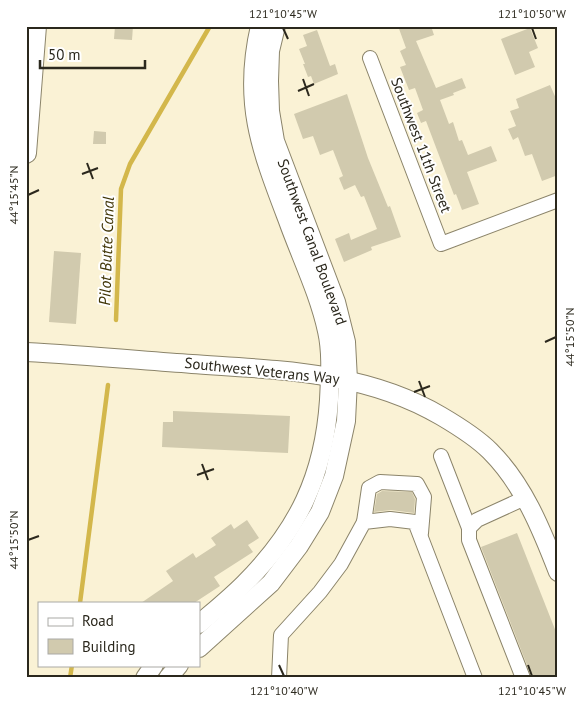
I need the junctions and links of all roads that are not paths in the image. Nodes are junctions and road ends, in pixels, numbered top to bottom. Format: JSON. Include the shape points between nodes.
{"nodes":[{"id":1,"x":36,"y":26,"type":"edge"},
{"id":2,"x":260,"y":26,"type":"edge"},
{"id":3,"x":276,"y":26,"type":"edge"},
{"id":4,"x":370,"y":58,"type":"dead end"},
{"id":5,"x":26,"y":153,"type":"edge"},
{"id":6,"x":558,"y":200,"type":"edge"},
{"id":7,"x":26,"y":352,"type":"edge"},
{"id":8,"x":330,"y":376,"type":"junction"},
{"id":9,"x":348,"y":380,"type":"junction"},
{"id":10,"x":441,"y":456,"type":"dead end"},
{"id":11,"x":525,"y":498,"type":"junction"},
{"id":12,"x":364,"y":522,"type":"junction"},
{"id":13,"x":470,"y":528,"type":"junction"},
{"id":14,"x":420,"y":537,"type":"junction"},
{"id":15,"x":558,"y":572,"type":"edge"},
{"id":16,"x":200,"y":623,"type":"edge"},
{"id":17,"x":200,"y":647,"type":"edge"},
{"id":18,"x":153,"y":666,"type":"edge"},
{"id":19,"x":178,"y":666,"type":"edge"},
{"id":20,"x":145,"y":678,"type":"edge"},
{"id":21,"x":168,"y":678,"type":"edge"},
{"id":22,"x":279,"y":678,"type":"edge"},
{"id":23,"x":475,"y":678,"type":"edge"},
{"id":24,"x":523,"y":678,"type":"edge"}],
"edges":[{"from":1,"to":5,"type":"highway"},
{"from":2,"to":8,"type":"main road","name":"Southwest Canal Boulevard","via":[[252,80],[260,146],[328,332]]},
{"from":3,"to":9,"type":"main road","name":"Southwest Canal Boulevard","via":[[270,51],[269,81],[275,141],[336,302],[346,342]]},
{"from":4,"to":6,"type":"street","name":"Southwest 11th Street","via":[[441,244]]},
{"from":7,"to":8,"type":"main road","name":"Southwest Veterans Way"},
{"from":8,"to":9,"type":"main road","name":"Southwest Veterans Way"},
{"from":8,"to":16,"type":"main road","name":"Southwest Canal Boulevard","via":[[324,446],[317,473],[300,512],[265,562]]},
{"from":9,"to":11,"type":"main road","name":"Southwest Veterans Way","via":[[402,396],[459,426],[489,450],[512,476]]},
{"from":9,"to":17,"type":"main road","name":"Southwest Canal Boulevard","via":[[342,446],[320,512],[271,583]]},
{"from":10,"to":13,"type":"street"},
{"from":11,"to":13,"type":"street","via":[[477,520]]},
{"from":11,"to":15,"type":"main road","name":"Southwest Veterans Way"},
{"from":12,"to":14,"type":"street","via":[[390,519],[415,522]]},
{"from":12,"to":14,"type":"street","via":[[368,488],[380,482],[417,484],[424,497]]},
{"from":12,"to":22,"type":"street","via":[[341,564],[281,635]]},
{"from":13,"to":24,"type":"street","via":[[469,540]]},
{"from":14,"to":23,"type":"street"},
{"from":18,"to":20,"type":"main road"},
{"from":19,"to":21,"type":"main road"}]}
